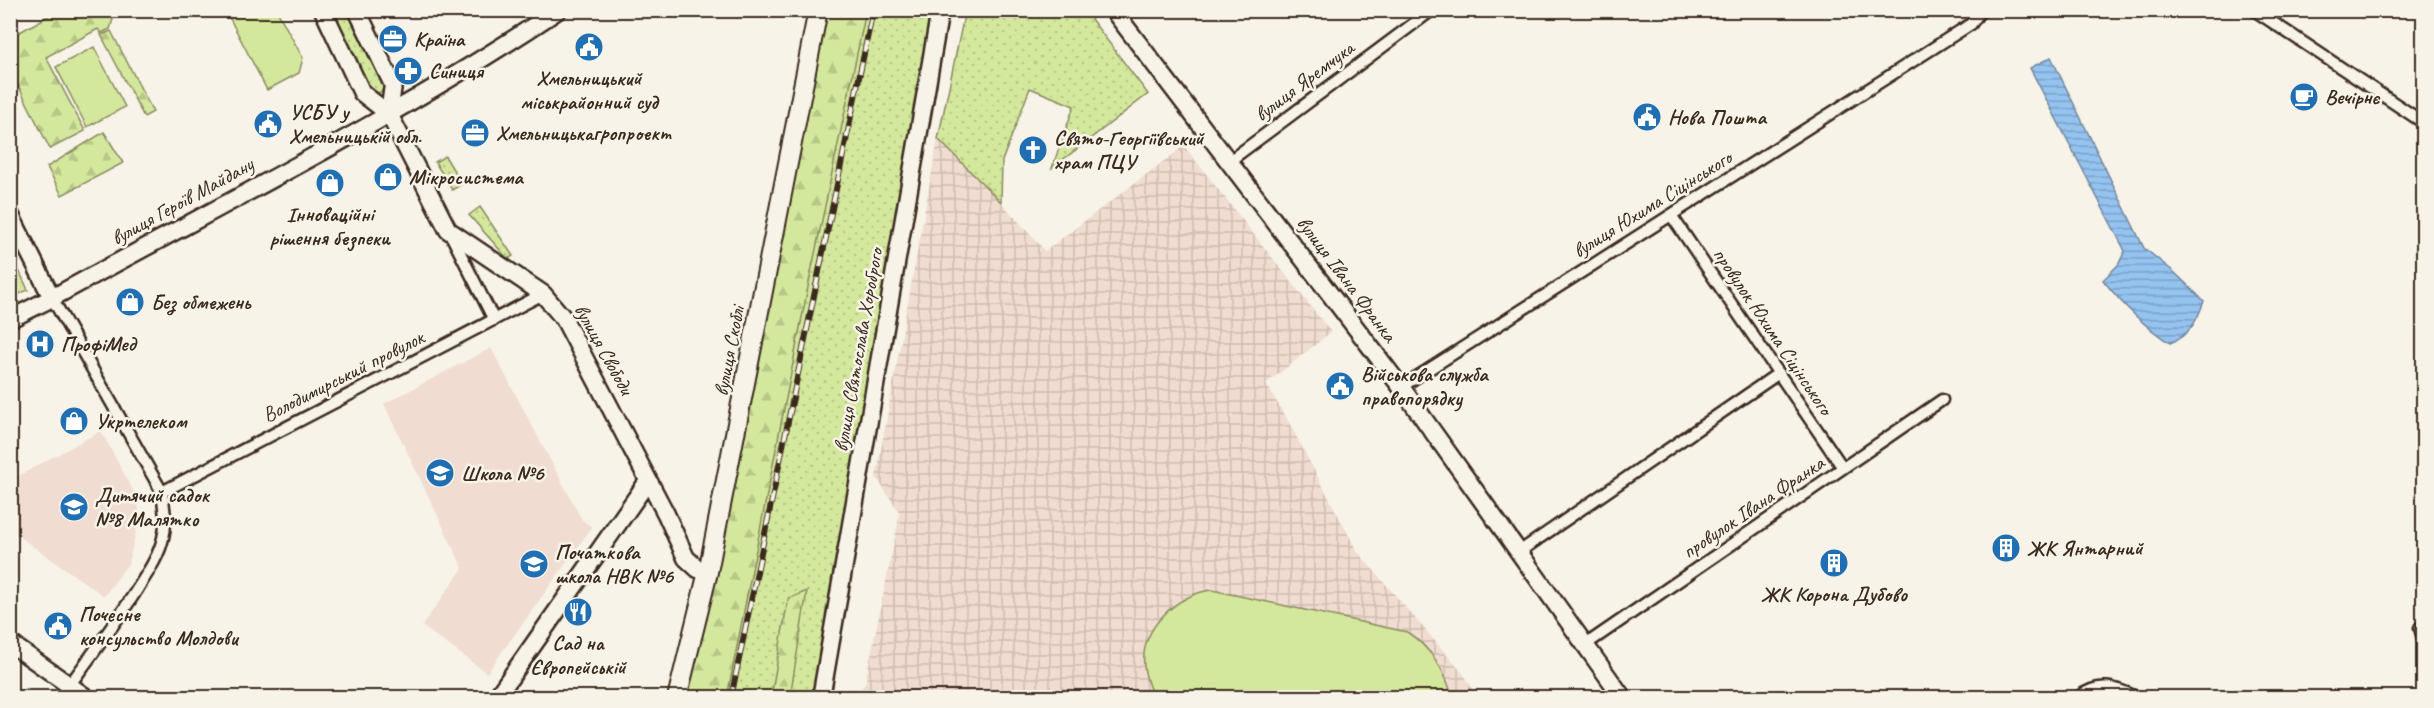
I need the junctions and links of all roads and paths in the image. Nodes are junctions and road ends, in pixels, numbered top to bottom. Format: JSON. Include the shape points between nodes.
{"nodes":[{"id":1,"x":322,"y":10,"type":"edge"},
{"id":2,"x":357,"y":10,"type":"edge"},
{"id":3,"x":558,"y":10,"type":"edge"},
{"id":4,"x":818,"y":10,"type":"edge"},
{"id":5,"x":940,"y":10,"type":"edge"},
{"id":6,"x":1113,"y":10,"type":"edge"},
{"id":7,"x":1432,"y":10,"type":"edge"},
{"id":8,"x":1981,"y":10,"type":"edge"},
{"id":9,"x":2254,"y":10,"type":"edge"},
{"id":10,"x":389,"y":114,"type":"junction"},
{"id":11,"x":2424,"y":123,"type":"edge"},
{"id":12,"x":1228,"y":162,"type":"junction"},
{"id":13,"x":10,"y":214,"type":"edge"},
{"id":14,"x":1671,"y":215,"type":"junction"},
{"id":15,"x":448,"y":230,"type":"junction"},
{"id":16,"x":543,"y":294,"type":"junction"},
{"id":17,"x":52,"y":298,"type":"junction"},
{"id":18,"x":10,"y":319,"type":"edge"},
{"id":19,"x":494,"y":320,"type":"junction"},
{"id":20,"x":1779,"y":374,"type":"junction"},
{"id":21,"x":1401,"y":387,"type":"junction"},
{"id":22,"x":1942,"y":400,"type":"dead end"},
{"id":23,"x":1843,"y":468,"type":"junction"},
{"id":24,"x":648,"y":481,"type":"junction"},
{"id":25,"x":162,"y":492,"type":"junction"},
{"id":26,"x":1519,"y":552,"type":"junction"},
{"id":27,"x":708,"y":572,"type":"junction"},
{"id":28,"x":2420,"y":628,"type":"dead end"},
{"id":29,"x":2424,"y":642,"type":"edge"},
{"id":30,"x":10,"y":644,"type":"edge"},
{"id":31,"x":1586,"y":645,"type":"junction"},
{"id":32,"x":65,"y":691,"type":"edge"},
{"id":33,"x":87,"y":698,"type":"edge"},
{"id":34,"x":496,"y":698,"type":"edge"},
{"id":35,"x":677,"y":698,"type":"edge"},
{"id":36,"x":821,"y":698,"type":"edge"},
{"id":37,"x":1623,"y":698,"type":"edge"},
{"id":38,"x":2077,"y":698,"type":"edge"},
{"id":39,"x":2138,"y":698,"type":"edge"}],
"edges":[{"from":1,"to":10,"type":"street","name":"вулиця Свободи","via":[[362,93]]},
{"from":2,"to":10,"type":"street","via":[[393,85]]},
{"from":3,"to":10,"type":"street","name":"вулиця Героїв Майдану","via":[[483,60]]},
{"from":4,"to":27,"type":"main road","name":"вулиця Скоблі"},
{"from":5,"to":36,"type":"street","name":"вулиця Святослава Хороброго"},
{"from":6,"to":12,"type":"street","name":"вулиця Івана Франка"},
{"from":7,"to":12,"type":"street","name":"вулиця Яремчука"},
{"from":8,"to":14,"type":"street","name":"вулиця Юхима Сіцінського","via":[[1971,24]]},
{"from":9,"to":11,"type":"street"},
{"from":10,"to":15,"type":"street","name":"вулиця Свободи"},
{"from":10,"to":17,"type":"street","name":"вулиця Героїв Майдану"},
{"from":12,"to":21,"type":"street","name":"вулиця Івана Франка"},
{"from":13,"to":17,"type":"street"},
{"from":14,"to":20,"type":"street","name":"провулок Юхима Сіцінського"},
{"from":14,"to":21,"type":"street","name":"вулиця Юхима Сіцінського"},
{"from":15,"to":16,"type":"street","name":"вулиця Свободи"},
{"from":15,"to":19,"type":"street"},
{"from":16,"to":19,"type":"street","name":"Володимирський провулок"},
{"from":16,"to":24,"type":"street","name":"вулиця Свободи","via":[[570,328]]},
{"from":17,"to":18,"type":"street","name":"вулиця Героїв Майдану"},
{"from":17,"to":25,"type":"street"},
{"from":19,"to":25,"type":"street","name":"Володимирський провулок"},
{"from":20,"to":23,"type":"street","name":"провулок Юхима Сіцінського"},
{"from":20,"to":26,"type":"street"},
{"from":21,"to":26,"type":"street","name":"вулиця Івана Франка"},
{"from":22,"to":23,"type":"street","name":"провулок Івана Франка"},
{"from":23,"to":31,"type":"street","name":"провулок Івана Франка"},
{"from":24,"to":27,"type":"street","name":"вулиця Свободи","via":[[686,558]]},
{"from":24,"to":34,"type":"street"},
{"from":25,"to":32,"type":"street","via":[[166,519],[158,555],[127,606]]},
{"from":26,"to":31,"type":"street","name":"вулиця Івана Франка"},
{"from":27,"to":35,"type":"main road","name":"вулиця Скоблі"},
{"from":28,"to":29,"type":"street"},
{"from":30,"to":32,"type":"street"},
{"from":31,"to":37,"type":"street","name":"вулиця Івана Франка"},
{"from":32,"to":33,"type":"street"},
{"from":38,"to":39,"type":"street","via":[[2089,688],[2111,687]]}]}
